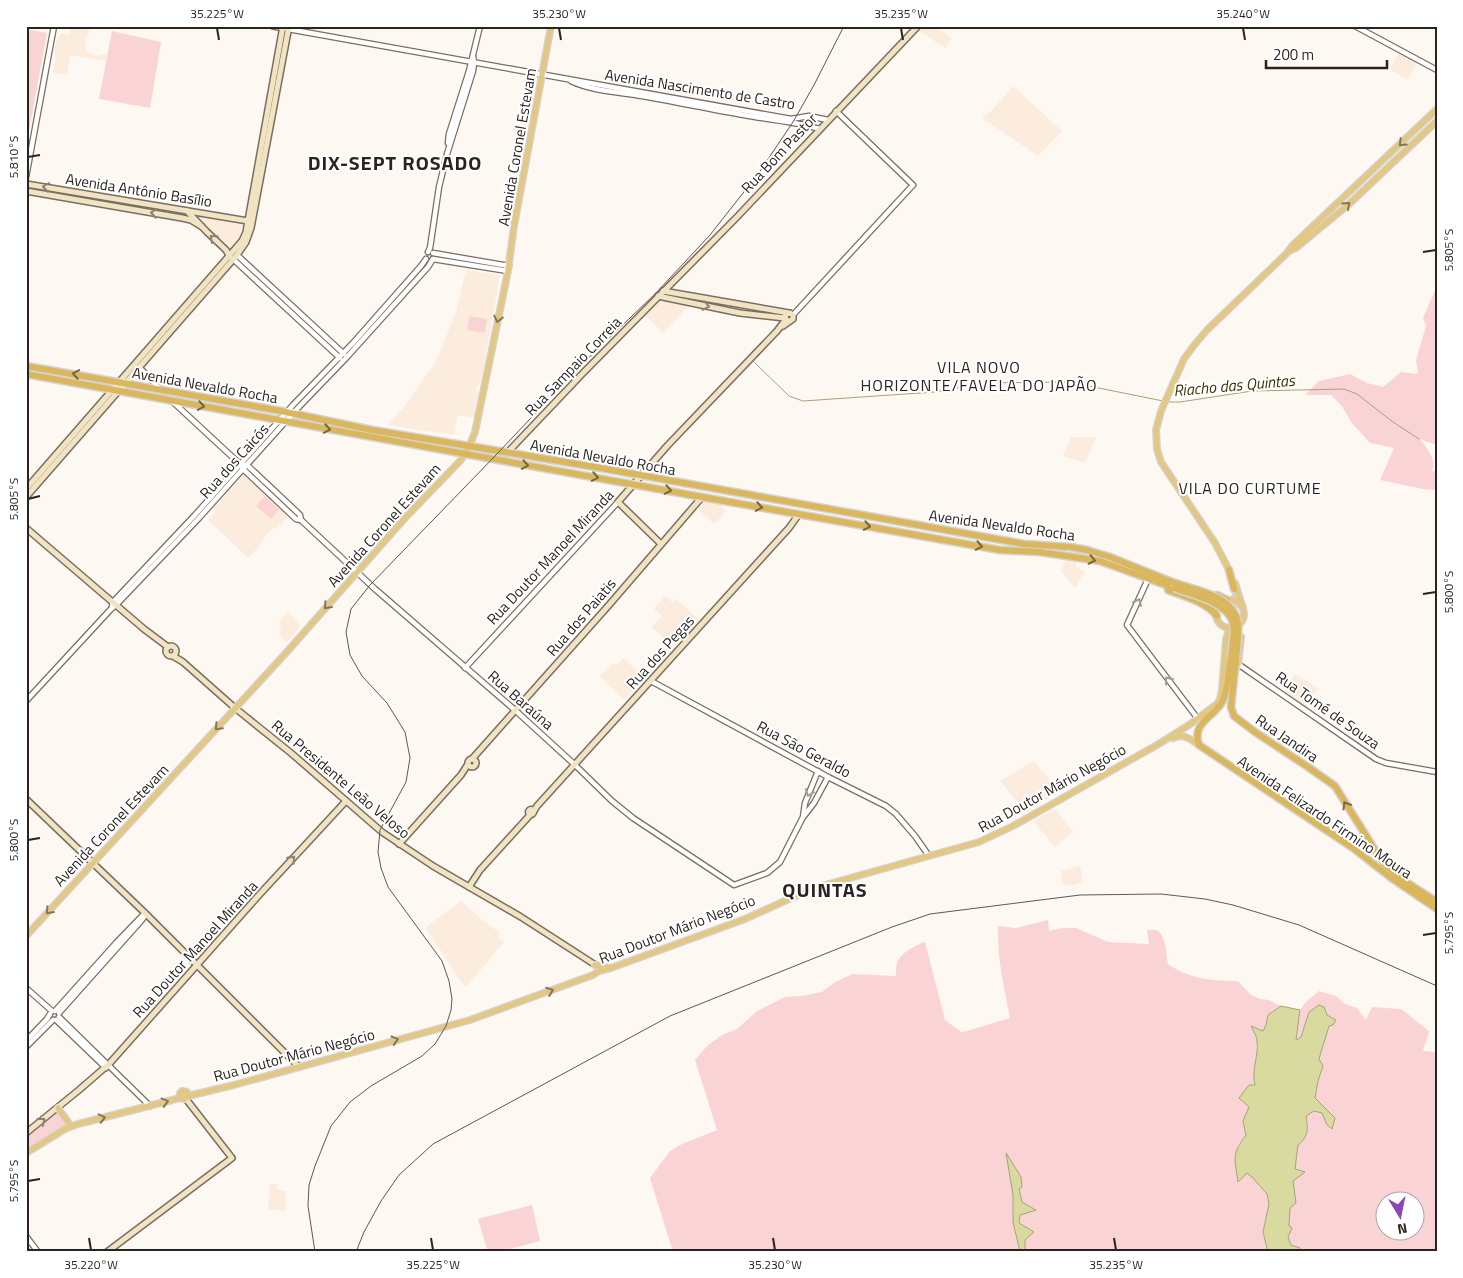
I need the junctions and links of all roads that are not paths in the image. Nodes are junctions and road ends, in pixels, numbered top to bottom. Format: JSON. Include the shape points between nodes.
{"nodes":[{"id":1,"x":54,"y":26,"type":"edge"},
{"id":2,"x":273,"y":26,"type":"edge"},
{"id":3,"x":480,"y":26,"type":"edge"},
{"id":4,"x":551,"y":26,"type":"edge"},
{"id":5,"x":918,"y":26,"type":"edge"},
{"id":6,"x":1355,"y":26,"type":"edge"},
{"id":7,"x":286,"y":27,"type":"edge"},
{"id":8,"x":472,"y":62,"type":"junction"},
{"id":9,"x":1437,"y":70,"type":"edge"},
{"id":10,"x":542,"y":76,"type":"junction"},
{"id":11,"x":567,"y":80,"type":"junction"},
{"id":12,"x":1437,"y":109,"type":"edge"},
{"id":13,"x":836,"y":111,"type":"junction"},
{"id":14,"x":828,"y":120,"type":"junction"},
{"id":15,"x":1437,"y":121,"type":"edge"},
{"id":16,"x":820,"y":129,"type":"junction"},
{"id":17,"x":263,"y":150,"type":"junction"},
{"id":18,"x":26,"y":177,"type":"edge"},
{"id":19,"x":26,"y":184,"type":"edge"},
{"id":20,"x":26,"y":191,"type":"edge"},
{"id":21,"x":187,"y":211,"type":"junction"},
{"id":22,"x":248,"y":221,"type":"junction"},
{"id":23,"x":201,"y":226,"type":"junction"},
{"id":24,"x":1289,"y":251,"type":"junction"},
{"id":25,"x":431,"y":254,"type":"junction"},
{"id":26,"x":233,"y":255,"type":"junction"},
{"id":27,"x":509,"y":268,"type":"junction"},
{"id":28,"x":663,"y":291,"type":"junction"},
{"id":29,"x":658,"y":296,"type":"junction"},
{"id":30,"x":789,"y":316,"type":"junction"},
{"id":31,"x":355,"y":344,"type":"junction"},
{"id":32,"x":343,"y":357,"type":"junction"},
{"id":33,"x":26,"y":366,"type":"edge"},
{"id":34,"x":139,"y":367,"type":"junction"},
{"id":35,"x":26,"y":374,"type":"edge"},
{"id":36,"x":122,"y":383,"type":"junction"},
{"id":37,"x":116,"y":390,"type":"junction"},
{"id":38,"x":160,"y":390,"type":"junction"},
{"id":39,"x":172,"y":401,"type":"junction"},
{"id":40,"x":290,"y":413,"type":"junction"},
{"id":41,"x":283,"y":421,"type":"junction"},
{"id":42,"x":467,"y":450,"type":"junction"},
{"id":43,"x":507,"y":453,"type":"junction"},
{"id":44,"x":243,"y":466,"type":"junction"},
{"id":45,"x":641,"y":476,"type":"junction"},
{"id":46,"x":634,"y":484,"type":"junction"},
{"id":47,"x":26,"y":489,"type":"edge"},
{"id":48,"x":702,"y":497,"type":"junction"},
{"id":49,"x":26,"y":498,"type":"edge"},
{"id":50,"x":618,"y":502,"type":"junction"},
{"id":51,"x":848,"y":512,"type":"junction"},
{"id":52,"x":799,"y":514,"type":"junction"},
{"id":53,"x":26,"y":528,"type":"edge"},
{"id":54,"x":661,"y":544,"type":"junction"},
{"id":55,"x":1142,"y":570,"type":"junction"},
{"id":56,"x":1229,"y":570,"type":"junction"},
{"id":57,"x":357,"y":573,"type":"junction"},
{"id":58,"x":1151,"y":580,"type":"junction"},
{"id":59,"x":1173,"y":585,"type":"junction"},
{"id":60,"x":1234,"y":588,"type":"tunnel mouth"},
{"id":61,"x":1228,"y":600,"type":"junction"},
{"id":62,"x":115,"y":604,"type":"junction"},
{"id":63,"x":1243,"y":608,"type":"junction"},
{"id":64,"x":1217,"y":616,"type":"junction"},
{"id":65,"x":1242,"y":621,"type":"junction"},
{"id":66,"x":1220,"y":623,"type":"junction"},
{"id":67,"x":1230,"y":628,"type":"junction"},
{"id":68,"x":1226,"y":646,"type":"junction"},
{"id":69,"x":167,"y":648,"type":"junction"},
{"id":70,"x":174,"y":654,"type":"junction"},
{"id":71,"x":1235,"y":660,"type":"junction"},
{"id":72,"x":465,"y":668,"type":"junction"},
{"id":73,"x":1226,"y":669,"type":"tunnel mouth"},
{"id":74,"x":651,"y":681,"type":"junction"},
{"id":75,"x":1224,"y":699,"type":"junction"},
{"id":76,"x":26,"y":701,"type":"edge"},
{"id":77,"x":235,"y":708,"type":"junction"},
{"id":78,"x":516,"y":711,"type":"junction"},
{"id":79,"x":1198,"y":718,"type":"junction"},
{"id":80,"x":1157,"y":745,"type":"junction"},
{"id":81,"x":1199,"y":745,"type":"junction"},
{"id":82,"x":574,"y":764,"type":"junction"},
{"id":83,"x":818,"y":771,"type":"junction"},
{"id":84,"x":1437,"y":772,"type":"edge"},
{"id":85,"x":828,"y":777,"type":"junction"},
{"id":86,"x":1335,"y":786,"type":"joint"},
{"id":87,"x":26,"y":799,"type":"edge"},
{"id":88,"x":346,"y":800,"type":"junction"},
{"id":89,"x":803,"y":816,"type":"junction"},
{"id":90,"x":399,"y":844,"type":"junction"},
{"id":91,"x":929,"y":856,"type":"junction"},
{"id":92,"x":93,"y":863,"type":"junction"},
{"id":93,"x":469,"y":887,"type":"junction"},
{"id":94,"x":1437,"y":902,"type":"edge"},
{"id":95,"x":1437,"y":908,"type":"edge"},
{"id":96,"x":145,"y":913,"type":"junction"},
{"id":97,"x":26,"y":936,"type":"edge"},
{"id":98,"x":595,"y":964,"type":"junction"},
{"id":99,"x":197,"y":966,"type":"junction"},
{"id":100,"x":607,"y":969,"type":"junction"},
{"id":101,"x":596,"y":973,"type":"junction"},
{"id":102,"x":26,"y":988,"type":"edge"},
{"id":103,"x":53,"y":1014,"type":"junction"},
{"id":104,"x":26,"y":1041,"type":"edge"},
{"id":105,"x":26,"y":1047,"type":"edge"},
{"id":106,"x":107,"y":1066,"type":"junction"},
{"id":107,"x":299,"y":1067,"type":"junction"},
{"id":108,"x":185,"y":1098,"type":"junction"},
{"id":109,"x":150,"y":1106,"type":"junction"},
{"id":110,"x":58,"y":1108,"type":"junction"},
{"id":111,"x":70,"y":1126,"type":"junction"},
{"id":112,"x":26,"y":1134,"type":"edge"},
{"id":113,"x":26,"y":1152,"type":"edge"},
{"id":114,"x":26,"y":1236,"type":"edge"},
{"id":115,"x":37,"y":1252,"type":"edge"},
{"id":116,"x":107,"y":1252,"type":"edge"}],
"edges":[{"from":1,"to":18,"type":"street"},
{"from":2,"to":7,"type":"main road","name":"Avenida Nascimento de Castro"},
{"from":3,"to":8,"type":"street"},
{"from":4,"to":10,"type":"main road","name":"Avenida Coronel Estevam"},
{"from":5,"to":13,"type":"main road","name":"Rua Bom Pastor"},
{"from":6,"to":9,"type":"street"},
{"from":7,"to":8,"type":"street","name":"Avenida Nascimento de Castro"},
{"from":7,"to":17,"type":"main road"},
{"from":8,"to":10,"type":"street","name":"Avenida Nascimento de Castro"},
{"from":8,"to":25,"type":"street","via":[[449,134]]},
{"from":10,"to":11,"type":"street","name":"Avenida Nascimento de Castro"},
{"from":10,"to":27,"type":"main road","name":"Avenida Coronel Estevam"},
{"from":11,"to":14,"type":"street","name":"Avenida Nascimento de Castro","via":[[791,119],[809,116]]},
{"from":11,"to":16,"type":"street","name":"Avenida Nascimento de Castro","via":[[583,86],[797,122]]},
{"from":12,"to":24,"type":"main road","one_way":true},
{"from":13,"to":14,"type":"main road","name":"Rua Bom Pastor"},
{"from":13,"to":30,"type":"street","name":"Rua Doutor Manoel Miranda","via":[[913,185],[802,306]]},
{"from":14,"to":16,"type":"main road","name":"Rua Bom Pastor"},
{"from":24,"to":15,"type":"main road","one_way":true,"via":[[1348,204]]},
{"from":16,"to":28,"type":"main road","name":"Rua Bom Pastor"},
{"from":17,"to":22,"type":"main road"},
{"from":17,"to":26,"type":"main road","via":[[250,233]]},
{"from":21,"to":19,"type":"main road","name":"Avenida Antônio Basílio","one_way":true},
{"from":23,"to":20,"type":"main road","name":"Avenida Antônio Basílio","one_way":true,"via":[[187,219]]},
{"from":21,"to":22,"type":"main road","name":"Avenida Antônio Basílio"},
{"from":21,"to":23,"type":"main road"},
{"from":22,"to":26,"type":"main road"},
{"from":26,"to":23,"type":"main road","one_way":true},
{"from":24,"to":56,"type":"main road","via":[[1229,308],[1184,358],[1156,430],[1161,462]]},
{"from":25,"to":27,"type":"street"},
{"from":25,"to":31,"type":"street","name":"Rua dos Caicós","via":[[428,267]]},
{"from":25,"to":31,"type":"street","name":"Rua dos Caicós","via":[[426,254],[421,266]]},
{"from":26,"to":32,"type":"street"},
{"from":26,"to":34,"type":"main road"},
{"from":26,"to":36,"type":"main road","via":[[182,308]]},
{"from":27,"to":42,"type":"main road","name":"Avenida Coronel Estevam","one_way":true,"via":[[479,413]]},
{"from":28,"to":29,"type":"main road","name":"Rua Bom Pastor"},
{"from":28,"to":30,"type":"main road"},
{"from":29,"to":30,"type":"main road","one_way":true,"via":[[740,313]]},
{"from":29,"to":43,"type":"main road","name":"Rua Sampaio Correia"},
{"from":30,"to":45,"type":"main road","name":"Rua Doutor Manoel Miranda"},
{"from":31,"to":32,"type":"street","name":"Rua dos Caicós"},
{"from":32,"to":40,"type":"street","name":"Rua dos Caicós"},
{"from":36,"to":33,"type":"highway","name":"Avenida Nevaldo Rocha","one_way":true},
{"from":34,"to":36,"type":"main road"},
{"from":34,"to":38,"type":"street"},
{"from":35,"to":37,"type":"highway","name":"Avenida Nevaldo Rocha"},
{"from":36,"to":37,"type":"main road"},
{"from":36,"to":38,"type":"highway","name":"Avenida Nevaldo Rocha"},
{"from":37,"to":39,"type":"highway","name":"Avenida Nevaldo Rocha"},
{"from":37,"to":47,"type":"main road"},
{"from":37,"to":49,"type":"main road"},
{"from":38,"to":40,"type":"highway","name":"Avenida Nevaldo Rocha"},
{"from":39,"to":41,"type":"highway","name":"Avenida Nevaldo Rocha","one_way":true},
{"from":39,"to":44,"type":"street","name":"Rua Baraúna"},
{"from":40,"to":41,"type":"street","name":"Rua dos Caicós"},
{"from":40,"to":42,"type":"highway","name":"Avenida Nevaldo Rocha"},
{"from":41,"to":42,"type":"highway","name":"Avenida Nevaldo Rocha","one_way":true},
{"from":41,"to":44,"type":"street","name":"Rua dos Caicós"},
{"from":42,"to":43,"type":"highway","name":"Avenida Nevaldo Rocha"},
{"from":42,"to":46,"type":"highway","name":"Avenida Nevaldo Rocha","one_way":true},
{"from":42,"to":57,"type":"main road","name":"Avenida Coronel Estevam"},
{"from":43,"to":45,"type":"highway","name":"Avenida Nevaldo Rocha"},
{"from":44,"to":57,"type":"street","name":"Rua Baraúna"},
{"from":44,"to":62,"type":"street","name":"Rua dos Caicós"},
{"from":45,"to":46,"type":"main road","name":"Rua Doutor Manoel Miranda"},
{"from":45,"to":51,"type":"highway","name":"Avenida Nevaldo Rocha"},
{"from":46,"to":48,"type":"highway","name":"Avenida Nevaldo Rocha","one_way":true},
{"from":46,"to":50,"type":"main road","name":"Rua Doutor Manoel Miranda"},
{"from":48,"to":52,"type":"highway","name":"Avenida Nevaldo Rocha","one_way":true},
{"from":48,"to":54,"type":"main road","name":"Rua dos Paiatis"},
{"from":50,"to":54,"type":"main road"},
{"from":50,"to":72,"type":"street","name":"Rua Doutor Manoel Miranda"},
{"from":51,"to":52,"type":"highway","via":[[803,508]]},
{"from":51,"to":55,"type":"highway","name":"Avenida Nevaldo Rocha","via":[[1024,544],[1087,550]]},
{"from":52,"to":58,"type":"highway","name":"Avenida Nevaldo Rocha","one_way":true,"via":[[1000,550],[1088,558]]},
{"from":52,"to":74,"type":"main road","name":"Rua dos Pegas"},
{"from":53,"to":62,"type":"main road"},
{"from":54,"to":78,"type":"main road","name":"Rua dos Paiatis"},
{"from":55,"to":59,"type":"highway","name":"Avenida Nevaldo Rocha"},
{"from":55,"to":61,"type":"highway","via":[[1159,573]]},
{"from":56,"to":60,"type":"highway"},
{"from":56,"to":61,"type":"main road","via":[[1233,593]]},
{"from":56,"to":63,"type":"main road"},
{"from":57,"to":72,"type":"street","name":"Rua Baraúna"},
{"from":57,"to":77,"type":"main road","name":"Avenida Coronel Estevam","one_way":true},
{"from":58,"to":59,"type":"highway"},
{"from":58,"to":64,"type":"highway","via":[[1201,602]]},
{"from":79,"to":58,"type":"street","one_way":true,"via":[[1127,625]]},
{"from":59,"to":71,"type":"highway","bridge":true,"via":[[1216,604],[1230,615]]},
{"from":61,"to":63,"type":"main road","via":[[1234,600]]},
{"from":61,"to":64,"type":"main road","via":[[1220,604]]},
{"from":62,"to":69,"type":"main road"},
{"from":62,"to":76,"type":"street","name":"Rua dos Caicós"},
{"from":63,"to":65,"type":"main road"},
{"from":64,"to":66,"type":"main road"},
{"from":65,"to":67,"type":"main road"},
{"from":65,"to":71,"type":"main road"},
{"from":66,"to":67,"type":"main road"},
{"from":66,"to":68,"type":"main road","name":"Rua Doutor Mário Negócio"},
{"from":67,"to":68,"type":"main road","name":"Rua Doutor Mário Negócio"},
{"from":68,"to":79,"type":"main road","name":"Rua Doutor Mário Negócio","via":[[1220,699]]},
{"from":69,"to":70,"type":"main road","via":[[168,655]]},
{"from":69,"to":70,"type":"main road","via":[[174,647]]},
{"from":70,"to":77,"type":"main road","name":"Rua Presidente Leão Veloso"},
{"from":71,"to":75,"type":"highway"},
{"from":71,"to":84,"type":"street","name":"Rua Tomé de Souza","via":[[1376,759]]},
{"from":71,"to":86,"type":"highway","name":"Rua Jandira","via":[[1231,707],[1234,716]]},
{"from":72,"to":78,"type":"street","name":"Rua Baraúna"},
{"from":73,"to":75,"type":"highway"},
{"from":74,"to":82,"type":"main road","name":"Rua dos Pegas"},
{"from":74,"to":83,"type":"street","name":"Rua São Geraldo"},
{"from":75,"to":81,"type":"highway","via":[[1198,729]]},
{"from":77,"to":88,"type":"main road","name":"Rua Presidente Leão Veloso"},
{"from":77,"to":92,"type":"main road","name":"Avenida Coronel Estevam","one_way":true},
{"from":78,"to":82,"type":"street","name":"Rua Baraúna"},
{"from":78,"to":90,"type":"main road","name":"Rua dos Paiatis","via":[[479,753],[474,760],[475,765],[470,765],[463,772]]},
{"from":79,"to":80,"type":"main road","name":"Rua Doutor Mário Negócio"},
{"from":80,"to":81,"type":"main road","name":"Rua Doutor Mário Negócio","via":[[1177,736],[1185,736]]},
{"from":80,"to":91,"type":"main road","name":"Rua Doutor Mário Negócio","via":[[990,838]]},
{"from":81,"to":95,"type":"highway","name":"Avenida Felizardo Firmino Moura"},
{"from":82,"to":89,"type":"street","name":"Rua Baraúna","via":[[623,810],[734,885],[778,865]]},
{"from":82,"to":93,"type":"main road","name":"Rua dos Pegas","via":[[480,870]]},
{"from":83,"to":85,"type":"street","name":"Rua São Geraldo"},
{"from":83,"to":89,"type":"street","one_way":true},
{"from":85,"to":89,"type":"street"},
{"from":85,"to":91,"type":"street","name":"Rua São Geraldo","via":[[891,810]]},
{"from":94,"to":86,"type":"highway","name":"Avenida Felizardo Firmino Moura","one_way":true,"via":[[1383,863]]},
{"from":87,"to":92,"type":"main road"},
{"from":88,"to":90,"type":"main road","name":"Rua Presidente Leão Veloso"},
{"from":99,"to":88,"type":"main road","name":"Rua Doutor Manoel Miranda","one_way":true},
{"from":90,"to":93,"type":"main road","name":"Rua Presidente Leão Veloso"},
{"from":91,"to":100,"type":"main road","name":"Rua Doutor Mário Negócio","via":[[806,891],[734,923]]},
{"from":92,"to":96,"type":"main road"},
{"from":92,"to":97,"type":"main road","name":"Avenida Coronel Estevam","one_way":true},
{"from":93,"to":98,"type":"main road","name":"Rua Presidente Leão Veloso"},
{"from":96,"to":99,"type":"main road"},
{"from":96,"to":103,"type":"street"},
{"from":98,"to":100,"type":"main road","via":[[607,966]]},
{"from":98,"to":101,"type":"main road"},
{"from":99,"to":106,"type":"main road","name":"Rua Doutor Manoel Miranda"},
{"from":99,"to":107,"type":"main road"},
{"from":100,"to":101,"type":"main road","name":"Rua Doutor Mário Negócio"},
{"from":107,"to":101,"type":"main road","name":"Rua Doutor Mário Negócio","one_way":true,"via":[[470,1020]]},
{"from":102,"to":103,"type":"street"},
{"from":103,"to":104,"type":"street"},
{"from":103,"to":105,"type":"street"},
{"from":103,"to":106,"type":"street"},
{"from":106,"to":109,"type":"street"},
{"from":106,"to":110,"type":"main road","name":"Rua Doutor Manoel Miranda"},
{"from":107,"to":108,"type":"main road","name":"Rua Doutor Mário Negócio"},
{"from":109,"to":108,"type":"main road","name":"Rua Doutor Mário Negócio","one_way":true},
{"from":108,"to":116,"type":"main road","via":[[232,1158]]},
{"from":111,"to":109,"type":"main road","name":"Rua Doutor Mário Negócio","one_way":true},
{"from":110,"to":111,"type":"main road"},
{"from":112,"to":110,"type":"main road","name":"Rua Doutor Manoel Miranda","one_way":true},
{"from":111,"to":113,"type":"main road","name":"Rua Doutor Mário Negócio"},
{"from":114,"to":115,"type":"street"}]}
